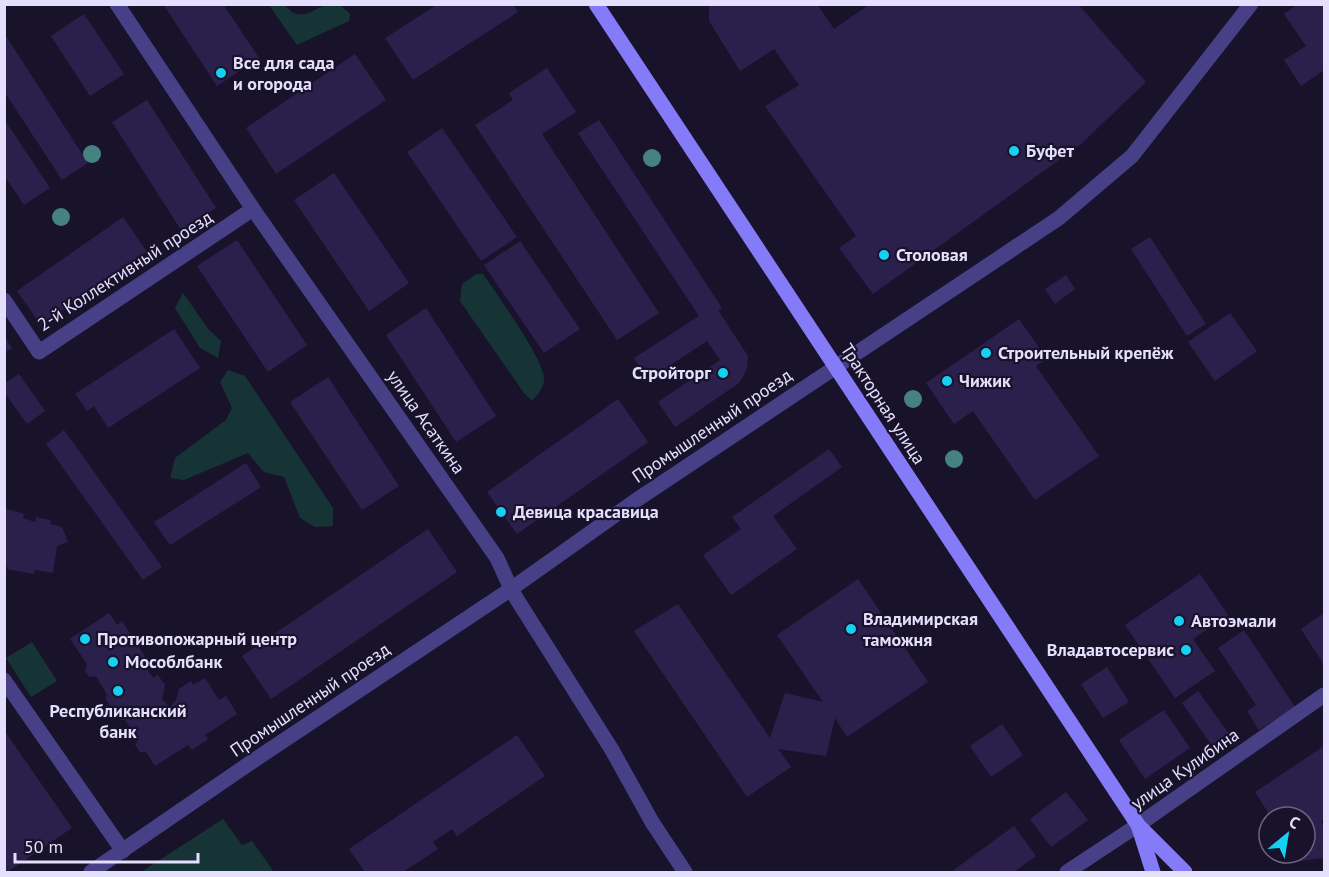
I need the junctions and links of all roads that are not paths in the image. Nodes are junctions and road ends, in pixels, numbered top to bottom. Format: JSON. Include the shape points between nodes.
{"nodes":[{"id":1,"x":117,"y":4,"type":"edge"},
{"id":2,"x":596,"y":4,"type":"edge"},
{"id":3,"x":1251,"y":4,"type":"edge"},
{"id":4,"x":254,"y":209,"type":"junction"},
{"id":5,"x":4,"y":300,"type":"edge"},
{"id":6,"x":836,"y":367,"type":"junction"},
{"id":7,"x":511,"y":589,"type":"junction"},
{"id":8,"x":4,"y":680,"type":"edge"},
{"id":9,"x":1324,"y":695,"type":"edge"},
{"id":10,"x":1138,"y":825,"type":"junction"},
{"id":11,"x":123,"y":851,"type":"junction"},
{"id":12,"x":90,"y":873,"type":"edge"},
{"id":13,"x":685,"y":873,"type":"edge"},
{"id":14,"x":1066,"y":873,"type":"edge"},
{"id":15,"x":1154,"y":873,"type":"edge"},
{"id":16,"x":1185,"y":873,"type":"edge"}],
"edges":[{"from":1,"to":4,"type":"street","name":"улица Асаткина"},
{"from":2,"to":6,"type":"main road","name":"Тракторная улица"},
{"from":3,"to":6,"type":"street","name":"Промышленный проезд","via":[[1132,156],[1059,218]]},
{"from":4,"to":5,"type":"street","name":"2-й Коллективный проезд","via":[[39,352]]},
{"from":4,"to":7,"type":"street","name":"улица Асаткина","via":[[497,558]]},
{"from":6,"to":7,"type":"street","name":"Промышленный проезд"},
{"from":6,"to":10,"type":"main road","name":"Тракторная улица"},
{"from":7,"to":11,"type":"street","name":"Промышленный проезд"},
{"from":7,"to":13,"type":"street","name":"улица Асаткина"},
{"from":8,"to":11,"type":"street"},
{"from":9,"to":10,"type":"street","name":"улица Кулибина"},
{"from":10,"to":14,"type":"street","name":"улица Кулибина"},
{"from":10,"to":15,"type":"main road","name":"Тракторная улица"},
{"from":10,"to":16,"type":"main road","name":"Тракторная улица"},
{"from":11,"to":12,"type":"street","name":"Промышленный проезд"}]}
